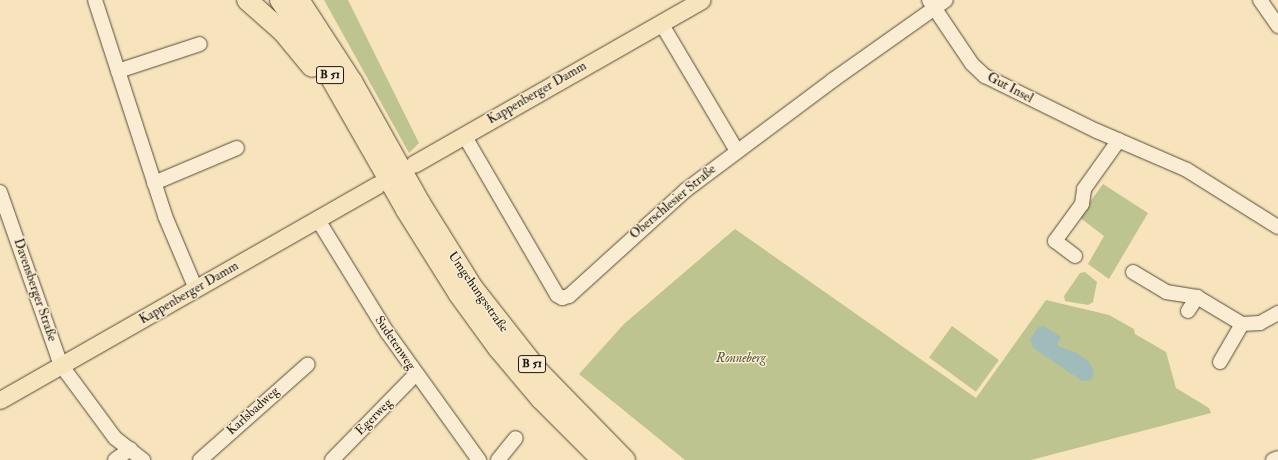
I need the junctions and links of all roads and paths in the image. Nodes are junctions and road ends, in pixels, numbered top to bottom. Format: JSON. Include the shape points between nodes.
{"nodes":[{"id":1,"x":95,"y":0,"type":"edge"},
{"id":2,"x":247,"y":0,"type":"edge"},
{"id":3,"x":280,"y":0,"type":"edge"},
{"id":4,"x":299,"y":0,"type":"edge"},
{"id":5,"x":317,"y":0,"type":"edge"},
{"id":6,"x":702,"y":0,"type":"edge"},
{"id":7,"x":946,"y":0,"type":"edge"},
{"id":8,"x":1260,"y":0,"type":"edge"},
{"id":9,"x":932,"y":4,"type":"edge"},
{"id":10,"x":661,"y":23,"type":"junction"},
{"id":11,"x":1278,"y":26,"type":"edge"},
{"id":12,"x":200,"y":44,"type":"dead end"},
{"id":13,"x":118,"y":71,"type":"junction"},
{"id":14,"x":363,"y":101,"type":"junction"},
{"id":15,"x":464,"y":135,"type":"junction"},
{"id":16,"x":1119,"y":140,"type":"junction"},
{"id":17,"x":238,"y":148,"type":"dead end"},
{"id":18,"x":736,"y":151,"type":"junction"},
{"id":19,"x":374,"y":153,"type":"junction"},
{"id":20,"x":414,"y":164,"type":"dead end"},
{"id":21,"x":154,"y":183,"type":"junction"},
{"id":22,"x":377,"y":185,"type":"dead end"},
{"id":23,"x":0,"y":192,"type":"edge"},
{"id":24,"x":318,"y":220,"type":"junction"},
{"id":25,"x":1278,"y":227,"type":"edge"},
{"id":26,"x":1075,"y":256,"type":"dead end"},
{"id":27,"x":1133,"y":272,"type":"dead end"},
{"id":28,"x":196,"y":289,"type":"junction"},
{"id":29,"x":1197,"y":297,"type":"junction"},
{"id":30,"x":1188,"y":311,"type":"dead end"},
{"id":31,"x":1278,"y":313,"type":"edge"},
{"id":32,"x":1242,"y":324,"type":"junction"},
{"id":33,"x":1220,"y":362,"type":"dead end"},
{"id":34,"x":308,"y":364,"type":"dead end"},
{"id":35,"x":62,"y":365,"type":"junction"},
{"id":36,"x":416,"y":374,"type":"junction"},
{"id":37,"x":0,"y":400,"type":"edge"},
{"id":38,"x":516,"y":438,"type":"dead end"},
{"id":39,"x":130,"y":449,"type":"junction"},
{"id":40,"x":1278,"y":458,"type":"edge"},
{"id":41,"x":115,"y":460,"type":"edge"},
{"id":42,"x":143,"y":460,"type":"edge"},
{"id":43,"x":200,"y":460,"type":"edge"},
{"id":44,"x":332,"y":460,"type":"edge"},
{"id":45,"x":479,"y":460,"type":"edge"},
{"id":46,"x":498,"y":460,"type":"edge"},
{"id":47,"x":602,"y":460,"type":"edge"},
{"id":48,"x":625,"y":460,"type":"edge"},
{"id":49,"x":1273,"y":460,"type":"edge"}],
"edges":[{"from":1,"to":13,"type":"street"},
{"from":2,"to":19,"type":"highway","via":[[300,50]]},
{"from":3,"to":19,"type":"highway","number":"B 51","via":[[320,59]]},
{"from":4,"to":14,"type":"highway","number":"B 51"},
{"from":5,"to":14,"type":"highway","via":[[360,79]]},
{"from":6,"to":10,"type":"main road","name":"Kappenberger Damm"},
{"from":7,"to":9,"type":"street","name":"Oberschlesier Straße"},
{"from":8,"to":11,"type":"street"},
{"from":9,"to":16,"type":"street","name":"Gut Insel","via":[[972,64],[985,76]]},
{"from":9,"to":18,"type":"street","name":"Oberschlesier Straße"},
{"from":10,"to":15,"type":"main road","name":"Kappenberger Damm"},
{"from":10,"to":18,"type":"street"},
{"from":12,"to":13,"type":"street"},
{"from":13,"to":21,"type":"street"},
{"from":14,"to":48,"type":"highway","name":"Umgehungsstraße","number":"B 51","via":[[440,237],[492,314],[556,392]]},
{"from":15,"to":18,"type":"street","name":"Oberschlesier Straße","via":[[557,295],[562,298],[569,296],[670,202]]},
{"from":15,"to":20,"type":"main road","name":"Kappenberger Damm"},
{"from":16,"to":25,"type":"street","name":"Gut Insel","via":[[1197,176]]},
{"from":16,"to":26,"type":"street","via":[[1084,189],[1082,204],[1055,241]]},
{"from":17,"to":21,"type":"street"},
{"from":19,"to":47,"type":"highway","name":"Umgehungsstraße","number":"B 51","via":[[438,262],[482,326],[542,399]]},
{"from":21,"to":28,"type":"street"},
{"from":22,"to":24,"type":"main road","name":"Kappenberger Damm"},
{"from":23,"to":35,"type":"street","name":"Davensberger Straße"},
{"from":24,"to":28,"type":"main road","name":"Kappenberger Damm"},
{"from":24,"to":36,"type":"street","name":"Sudetenweg","via":[[369,305]]},
{"from":27,"to":29,"type":"street","via":[[1166,292]]},
{"from":28,"to":35,"type":"main road","name":"Kappenberger Damm"},
{"from":29,"to":30,"type":"street"},
{"from":29,"to":32,"type":"street"},
{"from":31,"to":32,"type":"street","via":[[1260,323]]},
{"from":32,"to":33,"type":"street"},
{"from":34,"to":43,"type":"street","name":"Karlsbadweg"},
{"from":35,"to":37,"type":"main road","name":"Kappenberger Damm"},
{"from":35,"to":39,"type":"street","name":"Davensberger Straße","via":[[115,438]]},
{"from":36,"to":44,"type":"street","name":"Egerweg"},
{"from":36,"to":45,"type":"street","name":"Sudetenweg"},
{"from":38,"to":46,"type":"street"},
{"from":39,"to":41,"type":"street"},
{"from":39,"to":42,"type":"street","name":"Davensberger Straße"},
{"from":40,"to":49,"type":"street"}]}
